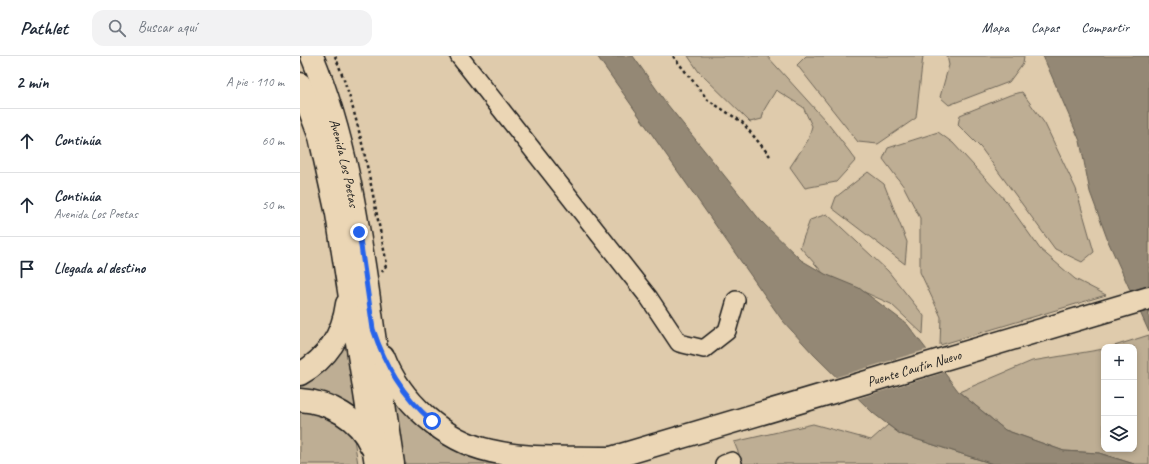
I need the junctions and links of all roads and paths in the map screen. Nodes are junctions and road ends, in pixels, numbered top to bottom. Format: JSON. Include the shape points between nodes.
{"nodes":[{"id":1,"x":312,"y":56,"type":"edge"},
{"id":2,"x":320,"y":56,"type":"edge"},
{"id":3,"x":458,"y":56,"type":"edge"},
{"id":4,"x":673,"y":56,"type":"edge"},
{"id":5,"x":300,"y":61,"type":"edge"},
{"id":6,"x":321,"y":79,"type":"junction"},
{"id":7,"x":300,"y":84,"type":"edge"},
{"id":8,"x":770,"y":156,"type":"dead end"},
{"id":9,"x":348,"y":289,"type":"junction"},
{"id":10,"x":1149,"y":298,"type":"edge"},
{"id":11,"x":736,"y":300,"type":"dead end"},
{"id":12,"x":373,"y":329,"type":"junction"},
{"id":13,"x":300,"y":374,"type":"edge"},
{"id":14,"x":300,"y":400,"type":"edge"},
{"id":15,"x":375,"y":459,"type":"edge"},
{"id":16,"x":607,"y":461,"type":"edge"},
{"id":17,"x":393,"y":464,"type":"edge"},
{"id":18,"x":591,"y":464,"type":"edge"}],
"edges":[{"from":1,"to":6,"type":"main road","name":"Avenida Los Poetas"},
{"from":2,"to":6,"type":"main road"},
{"from":3,"to":11,"type":"street","via":[[649,298],[679,343],[704,349],[727,331]]},
{"from":4,"to":8,"type":"path","via":[[708,100],[742,122]]},
{"from":5,"to":6,"type":"main road"},
{"from":6,"to":12,"type":"main road","name":"Avenida Los Poetas","via":[[340,141],[350,187]]},
{"from":7,"to":9,"type":"main road","name":"Avenida Los Poetas","via":[[320,137],[338,221]]},
{"from":9,"to":13,"type":"main road","via":[[346,314],[338,338],[324,357]]},
{"from":9,"to":15,"type":"main road","name":"Avenida Los Poetas"},
{"from":10,"to":16,"type":"main road","name":"Puente Cautín Nuevo"},
{"from":12,"to":16,"type":"main road","via":[[392,375],[408,398],[432,421],[466,443],[509,454]]},
{"from":12,"to":17,"type":"main road","name":"Avenida Los Poetas"},
{"from":14,"to":15,"type":"main road","via":[[321,403],[345,415],[367,436]]},
{"from":16,"to":18,"type":"main road","name":"Puente Cautín Nuevo"}]}
